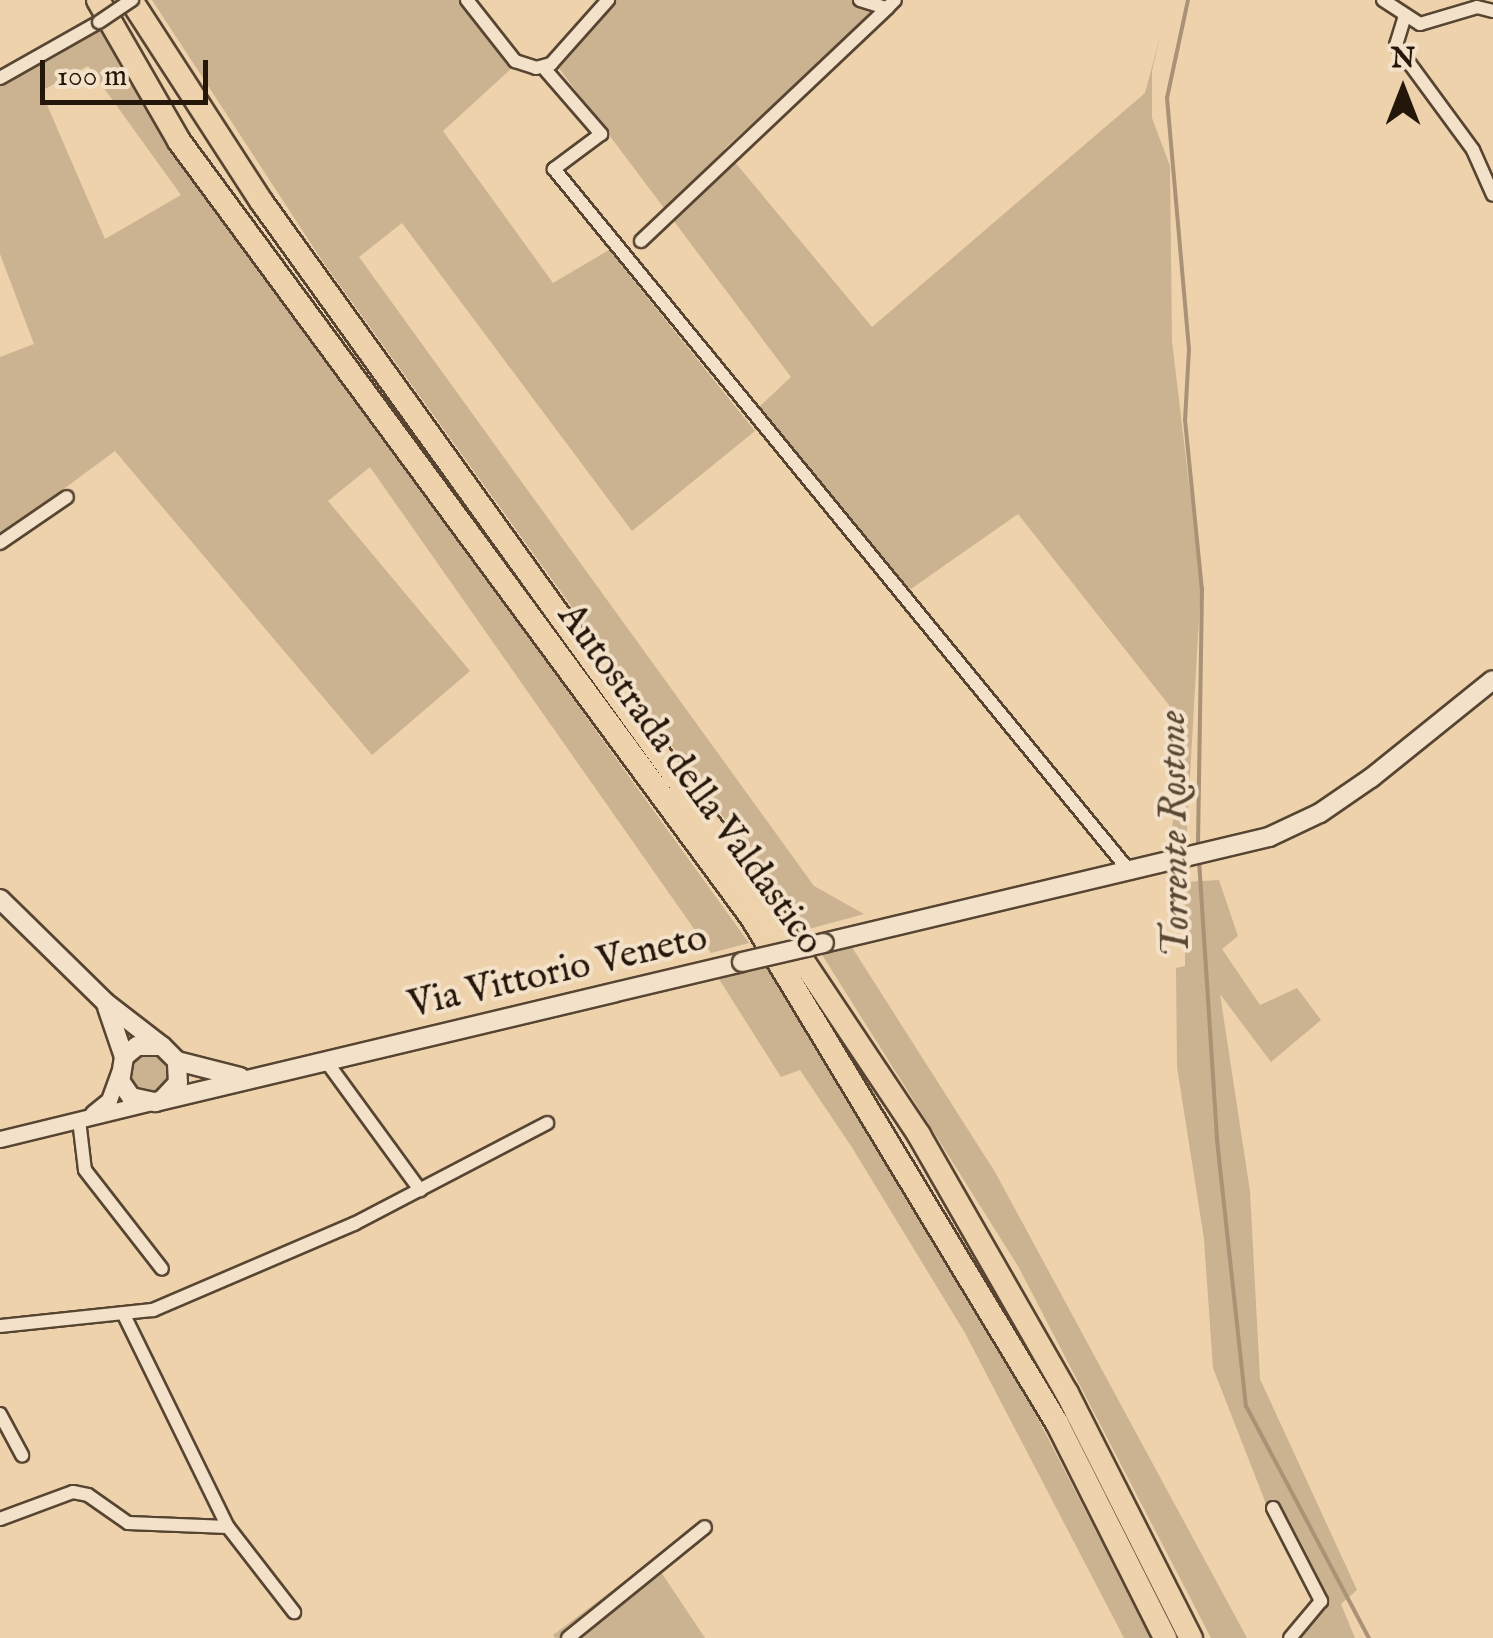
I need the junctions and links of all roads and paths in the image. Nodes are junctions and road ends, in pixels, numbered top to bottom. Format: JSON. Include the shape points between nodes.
{"nodes":[{"id":1,"x":132,"y":0,"type":"edge"},
{"id":2,"x":467,"y":0,"type":"edge"},
{"id":3,"x":608,"y":0,"type":"edge"},
{"id":4,"x":860,"y":0,"type":"edge"},
{"id":5,"x":1383,"y":0,"type":"edge"},
{"id":6,"x":891,"y":4,"type":"edge"},
{"id":7,"x":1493,"y":10,"type":"edge"},
{"id":8,"x":99,"y":11,"type":"edge"},
{"id":9,"x":1404,"y":19,"type":"junction"},
{"id":10,"x":543,"y":68,"type":"junction"},
{"id":11,"x":0,"y":78,"type":"edge"},
{"id":12,"x":1493,"y":195,"type":"edge"},
{"id":13,"x":641,"y":241,"type":"dead end"},
{"id":14,"x":66,"y":498,"type":"dead end"},
{"id":15,"x":0,"y":543,"type":"edge"},
{"id":16,"x":1493,"y":680,"type":"edge"},
{"id":17,"x":1131,"y":874,"type":"junction"},
{"id":18,"x":0,"y":899,"type":"edge"},
{"id":19,"x":105,"y":1002,"type":"junction"},
{"id":20,"x":162,"y":1046,"type":"junction"},
{"id":21,"x":176,"y":1060,"type":"junction"},
{"id":22,"x":326,"y":1061,"type":"junction"},
{"id":23,"x":122,"y":1065,"type":"junction"},
{"id":24,"x":256,"y":1077,"type":"junction"},
{"id":25,"x":155,"y":1102,"type":"junction"},
{"id":26,"x":81,"y":1120,"type":"junction"},
{"id":27,"x":547,"y":1123,"type":"dead end"},
{"id":28,"x":0,"y":1139,"type":"edge"},
{"id":29,"x":420,"y":1190,"type":"junction"},
{"id":30,"x":162,"y":1269,"type":"dead end"},
{"id":31,"x":125,"y":1316,"type":"junction"},
{"id":32,"x":0,"y":1326,"type":"edge"},
{"id":33,"x":0,"y":1414,"type":"edge"},
{"id":34,"x":22,"y":1455,"type":"dead end"},
{"id":35,"x":1273,"y":1508,"type":"dead end"},
{"id":36,"x":0,"y":1519,"type":"edge"},
{"id":37,"x":228,"y":1527,"type":"junction"},
{"id":38,"x":705,"y":1527,"type":"dead end"},
{"id":39,"x":294,"y":1612,"type":"dead end"},
{"id":40,"x":568,"y":1638,"type":"edge"},
{"id":41,"x":1165,"y":1638,"type":"edge"},
{"id":42,"x":1192,"y":1638,"type":"edge"},
{"id":43,"x":1290,"y":1638,"type":"edge"}],
"edges":[{"from":1,"to":8,"type":"street","bridge":true},
{"from":1,"to":42,"type":"highway","name":"Autostrada della Valdastico","via":[[260,200],[740,868],[909,1119],[1068,1394]]},
{"from":2,"to":10,"type":"street","via":[[515,60]]},
{"from":3,"to":10,"type":"street"},
{"from":4,"to":6,"type":"street"},
{"from":5,"to":9,"type":"street"},
{"from":6,"to":13,"type":"street"},
{"from":7,"to":9,"type":"street","via":[[1477,7],[1420,24]]},
{"from":8,"to":11,"type":"street"},
{"from":8,"to":41,"type":"highway","name":"Autostrada della Valdastico","via":[[179,141],[752,918],[1057,1423]]},
{"from":9,"to":12,"type":"street","via":[[1396,45],[1473,150]]},
{"from":10,"to":17,"type":"street","via":[[601,134],[554,169]]},
{"from":14,"to":15,"type":"street"},
{"from":16,"to":17,"type":"main road","name":"Via Vittorio Veneto","via":[[1320,814],[1202,858]]},
{"from":17,"to":22,"type":"main road","name":"Via Vittorio Veneto","bridge":true},
{"from":18,"to":19,"type":"main road"},
{"from":19,"to":20,"type":"main road"},
{"from":19,"to":23,"type":"main road"},
{"from":20,"to":21,"type":"main road"},
{"from":20,"to":23,"type":"main road","via":[[145,1044]]},
{"from":21,"to":24,"type":"main road","name":"Via Vittorio Veneto"},
{"from":21,"to":25,"type":"main road","via":[[178,1083]]},
{"from":22,"to":24,"type":"main road","name":"Via Vittorio Veneto"},
{"from":22,"to":29,"type":"street"},
{"from":23,"to":25,"type":"main road","via":[[124,1090]]},
{"from":23,"to":26,"type":"street","via":[[109,1100]]},
{"from":24,"to":25,"type":"main road","name":"Via Vittorio Veneto"},
{"from":25,"to":26,"type":"street","name":"Via Vittorio Veneto"},
{"from":26,"to":28,"type":"street","name":"Via Vittorio Veneto"},
{"from":26,"to":30,"type":"street","via":[[85,1170]]},
{"from":27,"to":29,"type":"street"},
{"from":29,"to":31,"type":"street","via":[[354,1224]]},
{"from":31,"to":32,"type":"street"},
{"from":31,"to":37,"type":"street"},
{"from":33,"to":34,"type":"street"},
{"from":35,"to":43,"type":"street","via":[[1320,1600]]},
{"from":36,"to":37,"type":"street","via":[[73,1492],[128,1523]]},
{"from":37,"to":39,"type":"street"},
{"from":38,"to":40,"type":"street"}]}
